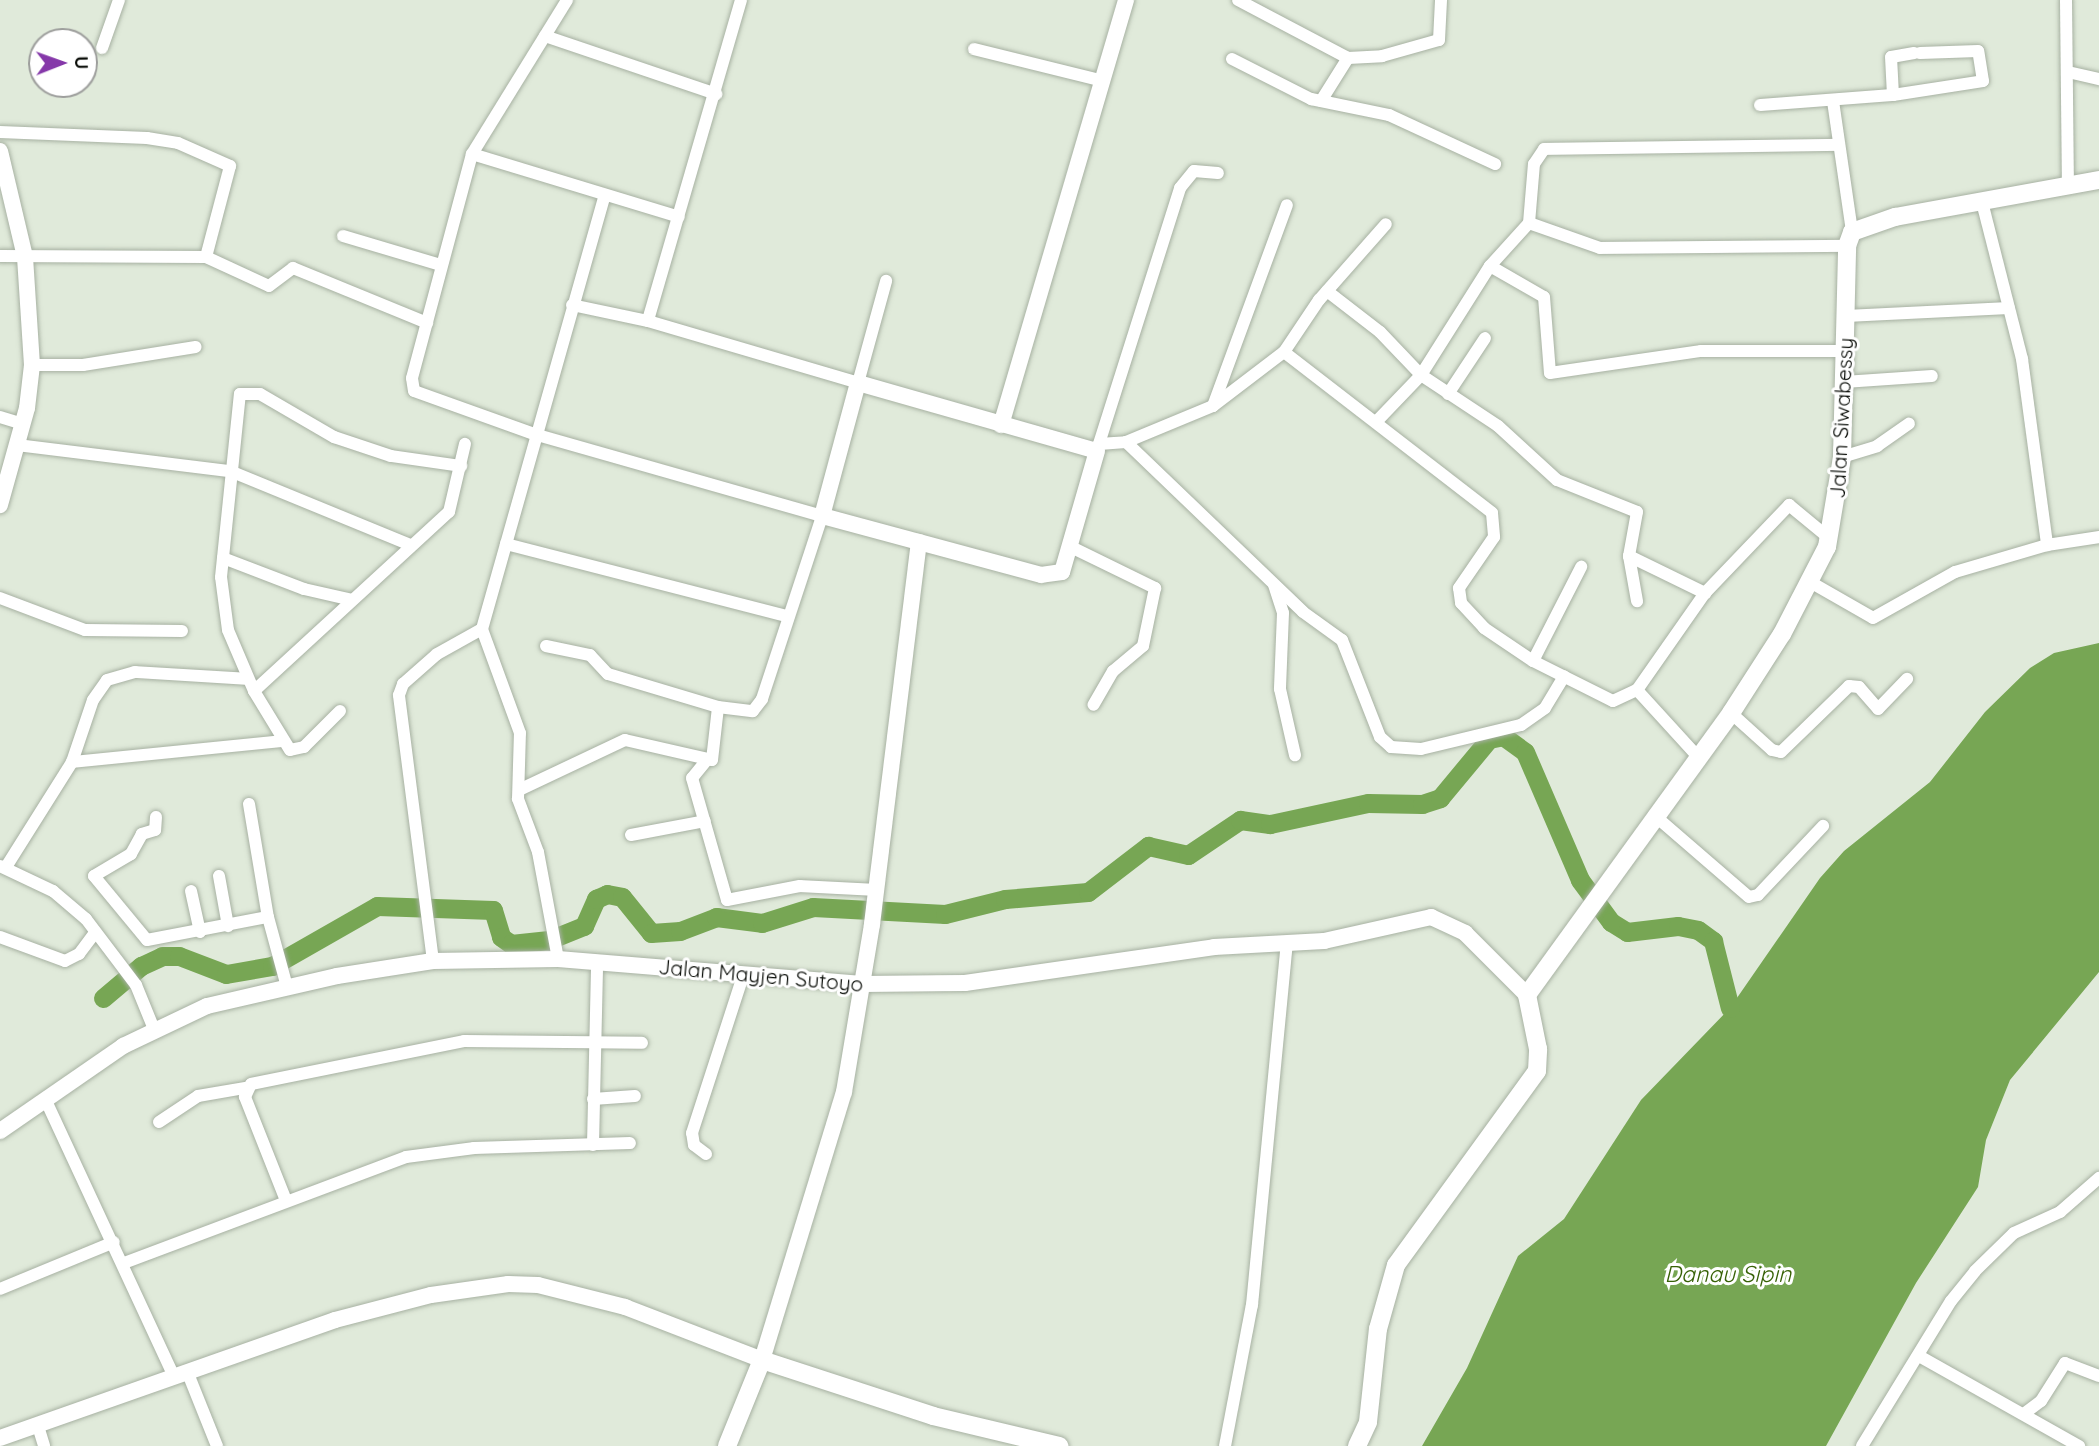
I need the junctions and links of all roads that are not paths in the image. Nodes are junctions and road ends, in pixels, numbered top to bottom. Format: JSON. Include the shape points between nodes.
{"nodes":[{"id":1,"x":119,"y":0,"type":"edge"},
{"id":2,"x":567,"y":0,"type":"edge"},
{"id":3,"x":741,"y":0,"type":"edge"},
{"id":4,"x":1126,"y":0,"type":"edge"},
{"id":5,"x":1238,"y":0,"type":"edge"},
{"id":6,"x":1441,"y":0,"type":"edge"},
{"id":7,"x":2066,"y":0,"type":"edge"},
{"id":8,"x":545,"y":36,"type":"junction"},
{"id":9,"x":102,"y":48,"type":"dead end"},
{"id":10,"x":974,"y":49,"type":"dead end"},
{"id":11,"x":1348,"y":58,"type":"junction"},
{"id":12,"x":1232,"y":59,"type":"dead end"},
{"id":13,"x":2068,"y":72,"type":"junction"},
{"id":14,"x":2099,"y":79,"type":"edge"},
{"id":15,"x":1103,"y":81,"type":"junction"},
{"id":16,"x":716,"y":94,"type":"junction"},
{"id":17,"x":1893,"y":95,"type":"junction"},
{"id":18,"x":1321,"y":101,"type":"junction"},
{"id":19,"x":1833,"y":101,"type":"junction"},
{"id":20,"x":1760,"y":105,"type":"dead end"},
{"id":21,"x":0,"y":132,"type":"edge"},
{"id":22,"x":1838,"y":145,"type":"junction"},
{"id":23,"x":0,"y":151,"type":"edge"},
{"id":24,"x":472,"y":155,"type":"junction"},
{"id":25,"x":1495,"y":163,"type":"dead end"},
{"id":26,"x":1218,"y":173,"type":"dead end"},
{"id":27,"x":2099,"y":180,"type":"edge"},
{"id":28,"x":5,"y":182,"type":"edge"},
{"id":29,"x":2068,"y":187,"type":"junction"},
{"id":30,"x":604,"y":198,"type":"junction"},
{"id":31,"x":1982,"y":202,"type":"junction"},
{"id":32,"x":1287,"y":205,"type":"dead end"},
{"id":33,"x":679,"y":217,"type":"junction"},
{"id":34,"x":1530,"y":223,"type":"junction"},
{"id":35,"x":1386,"y":224,"type":"dead end"},
{"id":36,"x":343,"y":236,"type":"dead end"},
{"id":37,"x":1850,"y":239,"type":"junction"},
{"id":38,"x":0,"y":256,"type":"edge"},
{"id":39,"x":25,"y":257,"type":"junction"},
{"id":40,"x":206,"y":257,"type":"junction"},
{"id":41,"x":441,"y":265,"type":"junction"},
{"id":42,"x":1490,"y":266,"type":"junction"},
{"id":43,"x":886,"y":281,"type":"dead end"},
{"id":44,"x":1327,"y":291,"type":"junction"},
{"id":45,"x":572,"y":305,"type":"junction"},
{"id":46,"x":2009,"y":308,"type":"junction"},
{"id":47,"x":1846,"y":316,"type":"junction"},
{"id":48,"x":648,"y":321,"type":"junction"},
{"id":49,"x":427,"y":323,"type":"junction"},
{"id":50,"x":1485,"y":338,"type":"dead end"},
{"id":51,"x":196,"y":347,"type":"dead end"},
{"id":52,"x":1845,"y":351,"type":"junction"},
{"id":53,"x":1284,"y":352,"type":"junction"},
{"id":54,"x":32,"y":365,"type":"junction"},
{"id":55,"x":1421,"y":375,"type":"junction"},
{"id":56,"x":1932,"y":376,"type":"dead end"},
{"id":57,"x":1844,"y":382,"type":"junction"},
{"id":58,"x":858,"y":383,"type":"junction"},
{"id":59,"x":1448,"y":394,"type":"junction"},
{"id":60,"x":1213,"y":406,"type":"junction"},
{"id":61,"x":0,"y":417,"type":"edge"},
{"id":62,"x":1376,"y":422,"type":"junction"},
{"id":63,"x":23,"y":424,"type":"junction"},
{"id":64,"x":1909,"y":424,"type":"dead end"},
{"id":65,"x":1001,"y":425,"type":"junction"},
{"id":66,"x":534,"y":434,"type":"junction"},
{"id":67,"x":1126,"y":442,"type":"junction"},
{"id":68,"x":465,"y":444,"type":"dead end"},
{"id":69,"x":1098,"y":448,"type":"junction"},
{"id":70,"x":10,"y":451,"type":"edge"},
{"id":71,"x":1842,"y":457,"type":"junction"},
{"id":72,"x":461,"y":466,"type":"junction"},
{"id":73,"x":230,"y":471,"type":"junction"},
{"id":74,"x":0,"y":505,"type":"edge"},
{"id":75,"x":822,"y":516,"type":"junction"},
{"id":76,"x":2099,"y":537,"type":"edge"},
{"id":77,"x":1829,"y":538,"type":"junction"},
{"id":78,"x":919,"y":542,"type":"junction"},
{"id":79,"x":506,"y":544,"type":"junction"},
{"id":80,"x":410,"y":545,"type":"junction"},
{"id":81,"x":2046,"y":545,"type":"junction"},
{"id":82,"x":1069,"y":546,"type":"junction"},
{"id":83,"x":1629,"y":556,"type":"junction"},
{"id":84,"x":223,"y":558,"type":"junction"},
{"id":85,"x":1581,"y":567,"type":"dead end"},
{"id":86,"x":1812,"y":583,"type":"junction"},
{"id":87,"x":1274,"y":584,"type":"junction"},
{"id":88,"x":1706,"y":593,"type":"junction"},
{"id":89,"x":0,"y":598,"type":"edge"},
{"id":90,"x":352,"y":600,"type":"junction"},
{"id":91,"x":1637,"y":601,"type":"dead end"},
{"id":92,"x":787,"y":616,"type":"junction"},
{"id":93,"x":482,"y":629,"type":"junction"},
{"id":94,"x":182,"y":631,"type":"dead end"},
{"id":95,"x":546,"y":646,"type":"dead end"},
{"id":96,"x":1533,"y":661,"type":"junction"},
{"id":97,"x":1564,"y":677,"type":"junction"},
{"id":98,"x":1907,"y":679,"type":"dead end"},
{"id":99,"x":251,"y":685,"type":"junction"},
{"id":100,"x":1637,"y":690,"type":"junction"},
{"id":101,"x":1093,"y":705,"type":"dead end"},
{"id":102,"x":718,"y":707,"type":"junction"},
{"id":103,"x":340,"y":712,"type":"dead end"},
{"id":104,"x":1731,"y":713,"type":"junction"},
{"id":105,"x":283,"y":741,"type":"junction"},
{"id":106,"x":1295,"y":755,"type":"dead end"},
{"id":107,"x":1699,"y":758,"type":"junction"},
{"id":108,"x":706,"y":761,"type":"junction"},
{"id":109,"x":72,"y":762,"type":"junction"},
{"id":110,"x":519,"y":790,"type":"junction"},
{"id":111,"x":249,"y":804,"type":"dead end"},
{"id":112,"x":1654,"y":815,"type":"junction"},
{"id":113,"x":156,"y":817,"type":"dead end"},
{"id":114,"x":705,"y":821,"type":"junction"},
{"id":115,"x":1823,"y":825,"type":"dead end"},
{"id":116,"x":631,"y":835,"type":"dead end"},
{"id":117,"x":3,"y":866,"type":"edge"},
{"id":118,"x":219,"y":876,"type":"dead end"},
{"id":119,"x":191,"y":891,"type":"dead end"},
{"id":120,"x":875,"y":894,"type":"junction"},
{"id":121,"x":268,"y":916,"type":"junction"},
{"id":122,"x":228,"y":926,"type":"junction"},
{"id":123,"x":200,"y":932,"type":"junction"},
{"id":124,"x":95,"y":933,"type":"junction"},
{"id":125,"x":0,"y":937,"type":"edge"},
{"id":126,"x":1287,"y":944,"type":"junction"},
{"id":127,"x":558,"y":959,"type":"junction"},
{"id":128,"x":433,"y":961,"type":"junction"},
{"id":129,"x":597,"y":963,"type":"junction"},
{"id":130,"x":744,"y":973,"type":"junction"},
{"id":131,"x":285,"y":980,"type":"junction"},
{"id":132,"x":862,"y":984,"type":"junction"},
{"id":133,"x":1527,"y":995,"type":"junction"},
{"id":134,"x":154,"y":1029,"type":"junction"},
{"id":135,"x":593,"y":1040,"type":"junction"},
{"id":136,"x":642,"y":1043,"type":"dead end"},
{"id":137,"x":245,"y":1088,"type":"junction"},
{"id":138,"x":635,"y":1096,"type":"dead end"},
{"id":139,"x":593,"y":1099,"type":"junction"},
{"id":140,"x":47,"y":1103,"type":"junction"},
{"id":141,"x":159,"y":1122,"type":"dead end"},
{"id":142,"x":0,"y":1131,"type":"edge"},
{"id":143,"x":630,"y":1143,"type":"dead end"},
{"id":144,"x":593,"y":1145,"type":"junction"},
{"id":145,"x":706,"y":1154,"type":"dead end"},
{"id":146,"x":2099,"y":1178,"type":"edge"},
{"id":147,"x":285,"y":1198,"type":"junction"},
{"id":148,"x":114,"y":1242,"type":"junction"},
{"id":149,"x":124,"y":1263,"type":"junction"},
{"id":150,"x":0,"y":1289,"type":"edge"},
{"id":151,"x":1919,"y":1356,"type":"junction"},
{"id":152,"x":762,"y":1360,"type":"junction"},
{"id":153,"x":181,"y":1373,"type":"junction"},
{"id":154,"x":2099,"y":1376,"type":"edge"},
{"id":155,"x":2025,"y":1413,"type":"junction"},
{"id":156,"x":38,"y":1426,"type":"junction"},
{"id":157,"x":0,"y":1438,"type":"edge"},
{"id":158,"x":44,"y":1446,"type":"edge"},
{"id":159,"x":217,"y":1446,"type":"edge"},
{"id":160,"x":727,"y":1446,"type":"edge"},
{"id":161,"x":1059,"y":1446,"type":"edge"},
{"id":162,"x":1225,"y":1446,"type":"edge"},
{"id":163,"x":1357,"y":1446,"type":"edge"},
{"id":164,"x":1862,"y":1446,"type":"edge"},
{"id":165,"x":2079,"y":1446,"type":"edge"}],
"edges":[{"from":1,"to":9,"type":"street"},
{"from":2,"to":8,"type":"street"},
{"from":3,"to":16,"type":"street"},
{"from":4,"to":15,"type":"street"},
{"from":5,"to":11,"type":"street"},
{"from":6,"to":11,"type":"street","via":[[1442,33],[1431,45]]},
{"from":7,"to":13,"type":"street"},
{"from":8,"to":16,"type":"street"},
{"from":8,"to":24,"type":"street"},
{"from":10,"to":15,"type":"street"},
{"from":11,"to":18,"type":"street"},
{"from":12,"to":18,"type":"street"},
{"from":13,"to":14,"type":"street"},
{"from":13,"to":29,"type":"street"},
{"from":15,"to":65,"type":"street"},
{"from":16,"to":33,"type":"street"},
{"from":17,"to":17,"type":"street","via":[[1891,57],[1978,51],[1983,81]]},
{"from":17,"to":19,"type":"street"},
{"from":18,"to":25,"type":"street","via":[[1389,115]]},
{"from":19,"to":20,"type":"street"},
{"from":19,"to":22,"type":"street"},
{"from":21,"to":40,"type":"street","via":[[147,138],[178,143],[230,166]]},
{"from":22,"to":34,"type":"street","via":[[1544,149],[1534,164]]},
{"from":22,"to":37,"type":"street"},
{"from":23,"to":28,"type":"street"},
{"from":24,"to":30,"type":"street"},
{"from":24,"to":41,"type":"street"},
{"from":26,"to":69,"type":"street","via":[[1194,171],[1180,188]]},
{"from":27,"to":29,"type":"main road"},
{"from":28,"to":39,"type":"street"},
{"from":29,"to":31,"type":"main road"},
{"from":30,"to":33,"type":"street"},
{"from":30,"to":45,"type":"street"},
{"from":31,"to":37,"type":"main road","via":[[1895,217]]},
{"from":31,"to":46,"type":"street"},
{"from":32,"to":60,"type":"street"},
{"from":33,"to":48,"type":"street"},
{"from":34,"to":37,"type":"street","via":[[1600,248]]},
{"from":34,"to":42,"type":"street"},
{"from":35,"to":44,"type":"street"},
{"from":36,"to":41,"type":"street"},
{"from":37,"to":47,"type":"main road","name":"Jalan Siwabessy"},
{"from":38,"to":39,"type":"street"},
{"from":39,"to":40,"type":"street"},
{"from":39,"to":54,"type":"street"},
{"from":40,"to":49,"type":"street","via":[[264,286],[288,267],[302,270]]},
{"from":41,"to":49,"type":"street"},
{"from":42,"to":52,"type":"street","via":[[1545,298],[1550,373],[1701,351]]},
{"from":42,"to":55,"type":"street"},
{"from":43,"to":58,"type":"street"},
{"from":44,"to":53,"type":"street"},
{"from":44,"to":55,"type":"street","via":[[1380,332]]},
{"from":45,"to":48,"type":"street"},
{"from":45,"to":66,"type":"street"},
{"from":46,"to":47,"type":"street"},
{"from":46,"to":81,"type":"street","via":[[2022,359]]},
{"from":47,"to":52,"type":"main road","name":"Jalan Siwabessy"},
{"from":48,"to":58,"type":"street"},
{"from":49,"to":66,"type":"street","via":[[412,378],[414,391]]},
{"from":50,"to":59,"type":"street"},
{"from":51,"to":54,"type":"street","via":[[83,365]]},
{"from":52,"to":57,"type":"main road","name":"Jalan Siwabessy"},
{"from":53,"to":60,"type":"street"},
{"from":53,"to":62,"type":"street"},
{"from":54,"to":63,"type":"street"},
{"from":55,"to":59,"type":"street"},
{"from":55,"to":62,"type":"street"},
{"from":56,"to":57,"type":"street"},
{"from":57,"to":71,"type":"main road","name":"Jalan Siwabessy"},
{"from":58,"to":65,"type":"street"},
{"from":58,"to":75,"type":"street"},
{"from":59,"to":83,"type":"street","via":[[1498,426],[1557,480],[1637,512]]},
{"from":60,"to":67,"type":"street"},
{"from":61,"to":63,"type":"street"},
{"from":62,"to":96,"type":"street","via":[[1492,513],[1494,537],[1462,579],[1461,603],[1484,628]]},
{"from":63,"to":70,"type":"street"},
{"from":64,"to":71,"type":"street","via":[[1877,446]]},
{"from":65,"to":69,"type":"street"},
{"from":66,"to":75,"type":"street"},
{"from":66,"to":79,"type":"street"},
{"from":67,"to":69,"type":"street"},
{"from":67,"to":87,"type":"street"},
{"from":68,"to":72,"type":"street"},
{"from":69,"to":82,"type":"street"},
{"from":70,"to":73,"type":"street"},
{"from":70,"to":74,"type":"street"},
{"from":71,"to":77,"type":"main road","name":"Jalan Siwabessy"},
{"from":72,"to":73,"type":"street","via":[[391,456],[334,437],[245,390],[236,401]]},
{"from":72,"to":80,"type":"street","via":[[449,512]]},
{"from":73,"to":80,"type":"street"},
{"from":73,"to":84,"type":"street"},
{"from":75,"to":78,"type":"street"},
{"from":75,"to":92,"type":"street"},
{"from":76,"to":81,"type":"street"},
{"from":77,"to":86,"type":"main road","name":"Jalan Siwabessy"},
{"from":77,"to":88,"type":"street","via":[[1789,505]]},
{"from":78,"to":82,"type":"street","via":[[1048,576],[1062,572]]},
{"from":78,"to":120,"type":"street"},
{"from":79,"to":92,"type":"street"},
{"from":79,"to":93,"type":"street"},
{"from":80,"to":90,"type":"street"},
{"from":81,"to":86,"type":"street","via":[[1938,579],[1873,618]]},
{"from":82,"to":101,"type":"street","via":[[1154,588],[1143,646],[1113,671]]},
{"from":83,"to":88,"type":"street"},
{"from":83,"to":91,"type":"street"},
{"from":84,"to":90,"type":"street","via":[[304,589]]},
{"from":84,"to":99,"type":"street","via":[[228,630]]},
{"from":85,"to":96,"type":"street"},
{"from":86,"to":104,"type":"main road","name":"Jalan Siwabessy"},
{"from":87,"to":97,"type":"street","via":[[1349,649],[1380,737],[1391,747],[1421,749],[1521,725],[1545,708]]},
{"from":87,"to":106,"type":"street","via":[[1283,613],[1280,689]]},
{"from":88,"to":100,"type":"street"},
{"from":89,"to":94,"type":"street","via":[[85,630]]},
{"from":90,"to":99,"type":"street"},
{"from":92,"to":102,"type":"street","via":[[758,707],[750,712]]},
{"from":93,"to":110,"type":"street","via":[[520,733]]},
{"from":93,"to":128,"type":"street","via":[[437,654],[402,684],[399,695]]},
{"from":95,"to":102,"type":"street","via":[[590,655],[608,674]]},
{"from":96,"to":97,"type":"street"},
{"from":97,"to":100,"type":"street","via":[[1618,702]]},
{"from":98,"to":104,"type":"street","via":[[1878,709],[1858,687],[1849,686],[1782,752],[1772,750]]},
{"from":99,"to":105,"type":"street"},
{"from":99,"to":109,"type":"street","via":[[120,674],[99,689]]},
{"from":100,"to":107,"type":"street"},
{"from":102,"to":108,"type":"street","via":[[714,757]]},
{"from":103,"to":105,"type":"street","via":[[297,751]]},
{"from":104,"to":107,"type":"main road","name":"Jalan Siwabessy"},
{"from":105,"to":109,"type":"street"},
{"from":107,"to":112,"type":"main road","name":"Jalan Siwabessy"},
{"from":108,"to":110,"type":"street","via":[[625,740]]},
{"from":108,"to":114,"type":"street","via":[[692,778]]},
{"from":109,"to":117,"type":"street"},
{"from":110,"to":127,"type":"street","via":[[557,936]]},
{"from":111,"to":121,"type":"street"},
{"from":112,"to":115,"type":"street","via":[[1749,897],[1758,895]]},
{"from":112,"to":133,"type":"main road","name":"Jalan Siwabessy"},
{"from":113,"to":123,"type":"street","via":[[154,832],[142,834],[131,854],[95,877],[147,940]]},
{"from":114,"to":116,"type":"street"},
{"from":114,"to":120,"type":"street","via":[[727,900],[800,886]]},
{"from":117,"to":124,"type":"street","via":[[72,905]]},
{"from":118,"to":122,"type":"street"},
{"from":119,"to":123,"type":"street"},
{"from":120,"to":132,"type":"street"},
{"from":121,"to":122,"type":"street"},
{"from":121,"to":131,"type":"street"},
{"from":122,"to":123,"type":"street"},
{"from":124,"to":125,"type":"street","via":[[79,954],[65,961]]},
{"from":124,"to":134,"type":"street","via":[[136,985]]},
{"from":126,"to":132,"type":"street","name":"Jalan Mayjen Sutoyo","via":[[1187,951],[965,983]]},
{"from":126,"to":133,"type":"street","name":"Jalan Mayjen Sutoyo","via":[[1343,938],[1431,917],[1465,933]]},
{"from":126,"to":162,"type":"street","via":[[1252,1305]]},
{"from":127,"to":128,"type":"street","name":"Jalan Mayjen Sutoyo"},
{"from":127,"to":129,"type":"street","name":"Jalan Mayjen Sutoyo"},
{"from":128,"to":131,"type":"street","name":"Jalan Mayjen Sutoyo"},
{"from":129,"to":130,"type":"street","name":"Jalan Mayjen Sutoyo"},
{"from":129,"to":135,"type":"street"},
{"from":130,"to":132,"type":"street","name":"Jalan Mayjen Sutoyo"},
{"from":130,"to":145,"type":"street","via":[[692,1133],[694,1145]]},
{"from":131,"to":134,"type":"street","name":"Jalan Mayjen Sutoyo"},
{"from":132,"to":152,"type":"street","via":[[844,1092]]},
{"from":133,"to":163,"type":"main road","via":[[1538,1049],[1536,1071],[1396,1265],[1378,1329],[1368,1422]]},
{"from":134,"to":140,"type":"street","name":"Jalan Mayjen Sutoyo","via":[[123,1045]]},
{"from":135,"to":136,"type":"street"},
{"from":135,"to":137,"type":"street","via":[[433,1045]]},
{"from":135,"to":139,"type":"street"},
{"from":137,"to":141,"type":"street","via":[[198,1096]]},
{"from":137,"to":147,"type":"street"},
{"from":138,"to":139,"type":"street"},
{"from":139,"to":144,"type":"street"},
{"from":140,"to":142,"type":"street","name":"Jalan Mayjen Sutoyo"},
{"from":140,"to":148,"type":"street"},
{"from":143,"to":144,"type":"street"},
{"from":144,"to":147,"type":"street","via":[[429,1153]]},
{"from":146,"to":151,"type":"street","via":[[2060,1212],[2002,1244],[1951,1301]]},
{"from":147,"to":149,"type":"street"},
{"from":148,"to":149,"type":"street"},
{"from":148,"to":150,"type":"street"},
{"from":149,"to":153,"type":"street"},
{"from":151,"to":155,"type":"street"},
{"from":151,"to":164,"type":"street"},
{"from":152,"to":153,"type":"street","via":[[625,1307],[538,1285],[508,1284],[431,1295],[335,1320]]},
{"from":152,"to":160,"type":"main road"},
{"from":152,"to":161,"type":"main road","via":[[933,1416]]},
{"from":153,"to":156,"type":"street"},
{"from":153,"to":159,"type":"street"},
{"from":154,"to":155,"type":"street","via":[[2065,1363],[2040,1401]]},
{"from":155,"to":165,"type":"street"},
{"from":156,"to":157,"type":"street"},
{"from":156,"to":158,"type":"street"}]}
